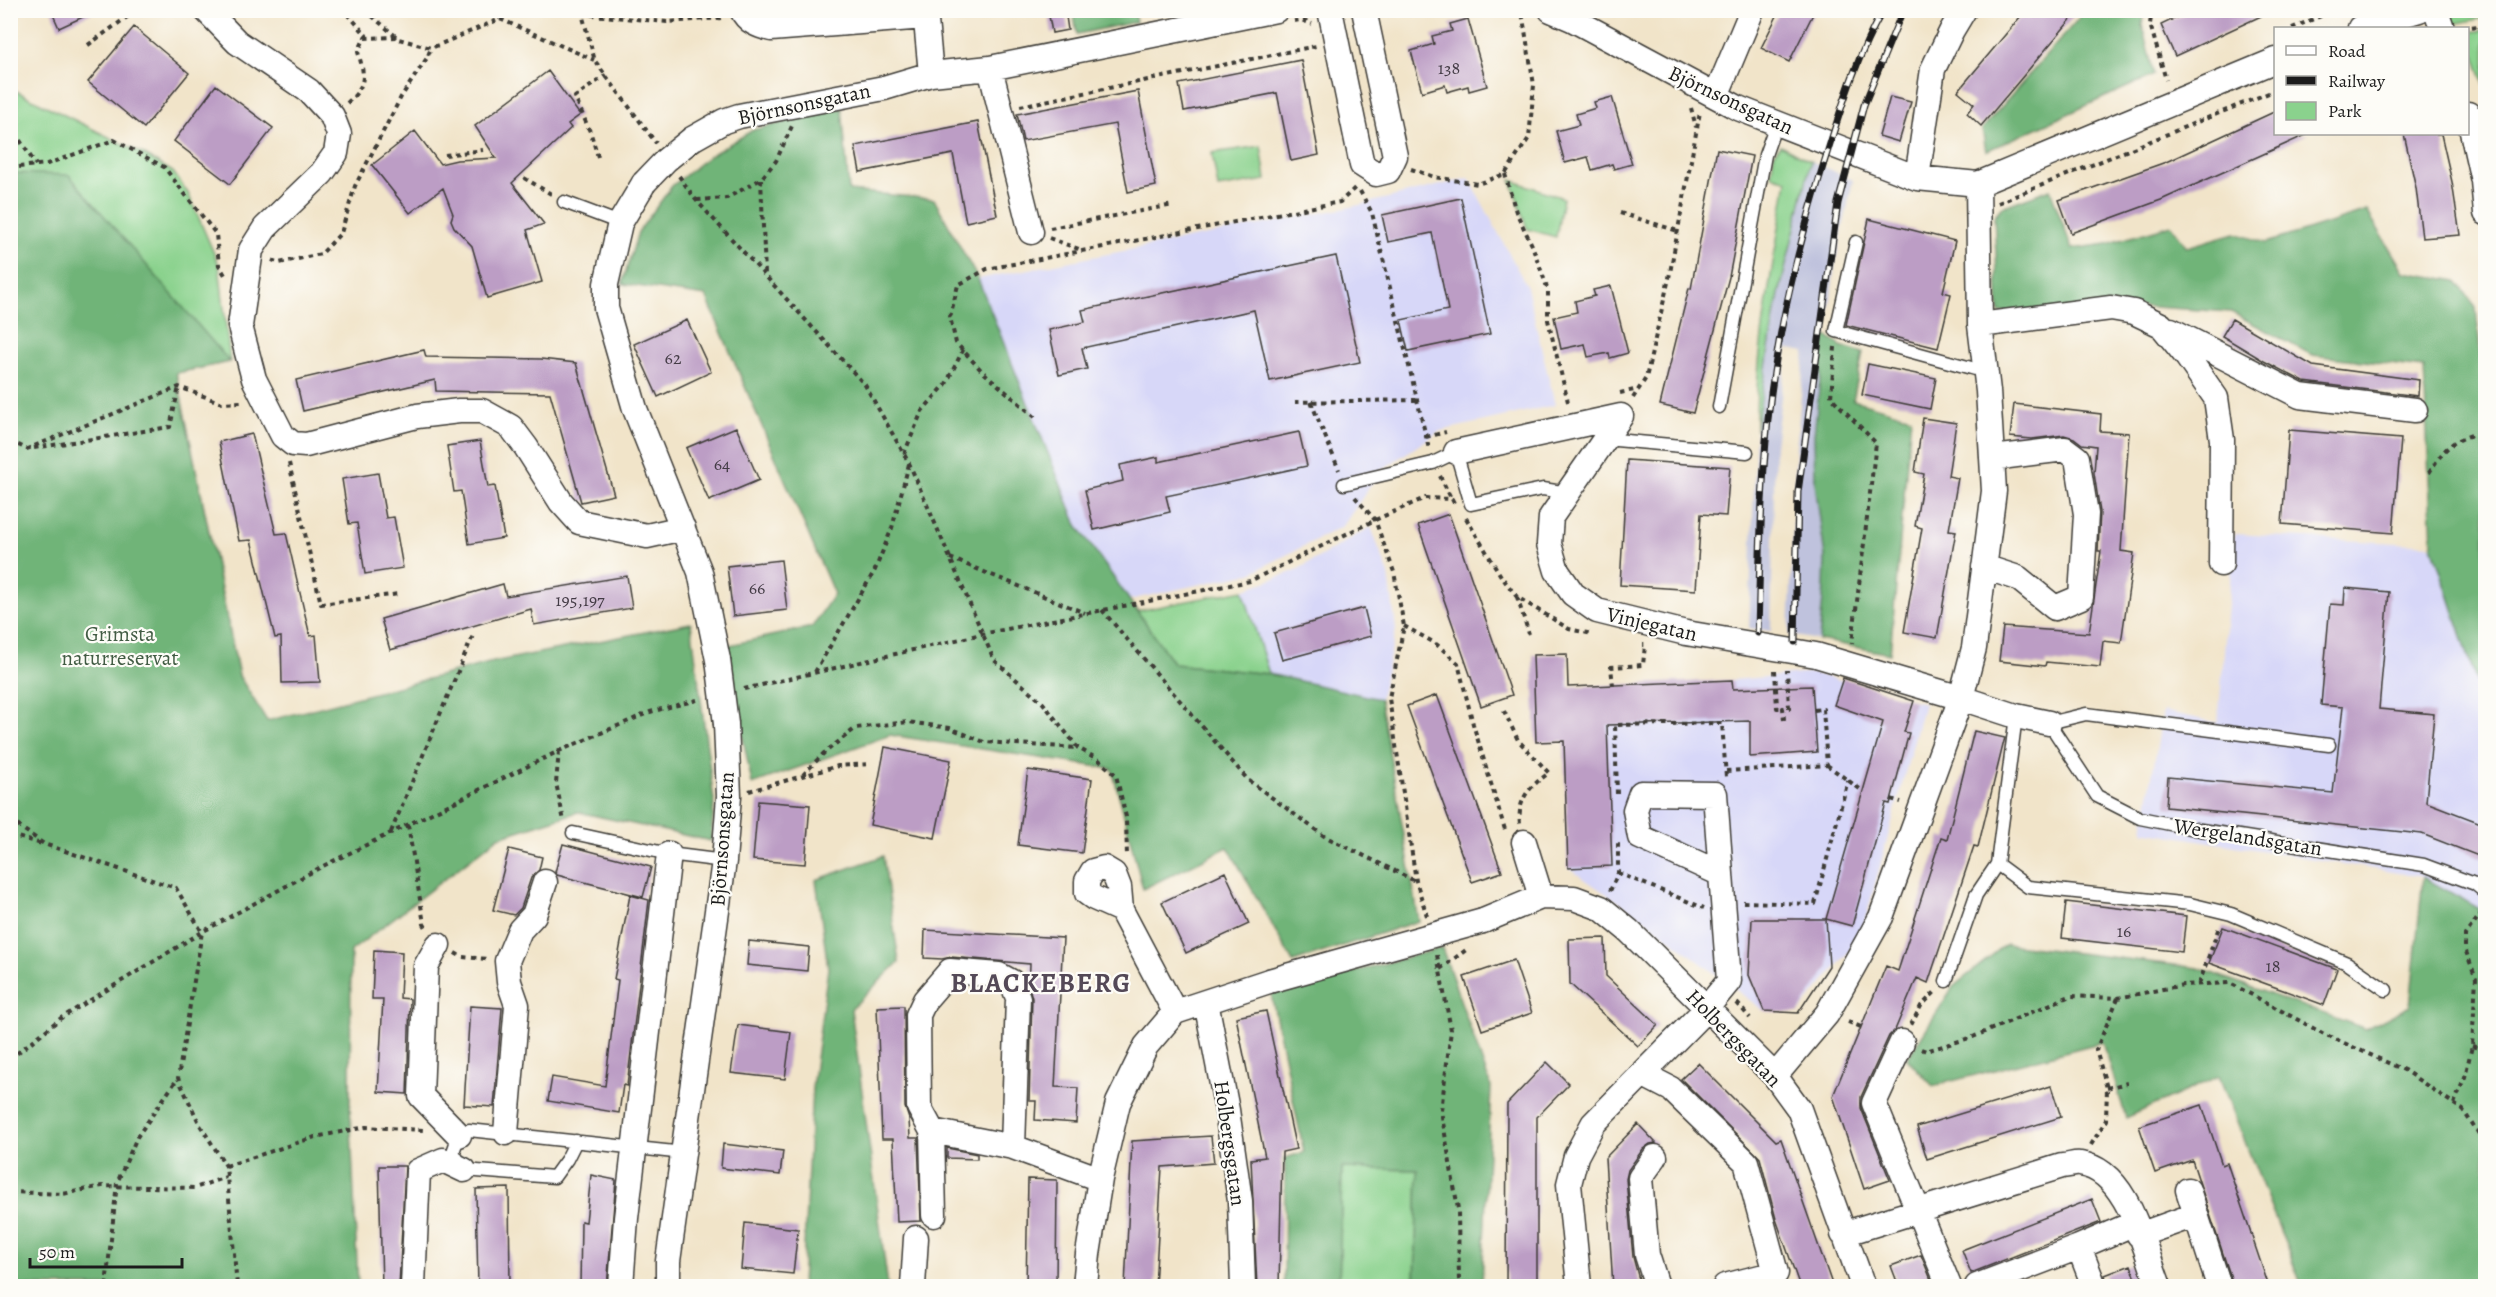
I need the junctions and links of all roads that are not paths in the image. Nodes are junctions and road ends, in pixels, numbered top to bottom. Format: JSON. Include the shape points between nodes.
{"nodes":[{"id":1,"x":206,"y":10,"type":"edge"},
{"id":2,"x":1275,"y":10,"type":"edge"},
{"id":3,"x":1330,"y":10,"type":"edge"},
{"id":4,"x":1364,"y":10,"type":"edge"},
{"id":5,"x":1551,"y":10,"type":"edge"},
{"id":6,"x":1752,"y":10,"type":"edge"},
{"id":7,"x":1964,"y":10,"type":"edge"},
{"id":8,"x":2419,"y":10,"type":"edge"},
{"id":9,"x":2436,"y":10,"type":"edge"},
{"id":10,"x":737,"y":14,"type":"edge"},
{"id":11,"x":925,"y":14,"type":"edge"},
{"id":12,"x":2363,"y":27,"type":"edge"},
{"id":13,"x":2442,"y":27,"type":"edge"},
{"id":14,"x":2274,"y":61,"type":"edge"},
{"id":15,"x":990,"y":68,"type":"junction"},
{"id":16,"x":931,"y":74,"type":"junction"},
{"id":17,"x":1704,"y":98,"type":"junction"},
{"id":18,"x":2469,"y":118,"type":"edge"},
{"id":19,"x":1776,"y":124,"type":"junction"},
{"id":20,"x":1917,"y":178,"type":"junction"},
{"id":21,"x":1978,"y":184,"type":"junction"},
{"id":22,"x":564,"y":202,"type":"road end"},
{"id":23,"x":2486,"y":213,"type":"edge"},
{"id":24,"x":620,"y":223,"type":"junction"},
{"id":25,"x":1031,"y":231,"type":"road end"},
{"id":26,"x":1856,"y":242,"type":"dead end"},
{"id":27,"x":1980,"y":325,"type":"junction"},
{"id":28,"x":2161,"y":325,"type":"junction"},
{"id":29,"x":1986,"y":372,"type":"junction"},
{"id":30,"x":1719,"y":408,"type":"dead end"},
{"id":31,"x":2415,"y":410,"type":"dead end"},
{"id":32,"x":1605,"y":439,"type":"junction"},
{"id":33,"x":1455,"y":452,"type":"junction"},
{"id":34,"x":1747,"y":452,"type":"dead end"},
{"id":35,"x":1993,"y":458,"type":"junction"},
{"id":36,"x":1344,"y":484,"type":"road end"},
{"id":37,"x":1568,"y":493,"type":"junction"},
{"id":38,"x":683,"y":528,"type":"junction"},
{"id":39,"x":2221,"y":564,"type":"dead end"},
{"id":40,"x":1984,"y":567,"type":"junction"},
{"id":41,"x":1961,"y":698,"type":"junction"},
{"id":42,"x":2016,"y":716,"type":"junction"},
{"id":43,"x":2049,"y":723,"type":"junction"},
{"id":44,"x":2329,"y":745,"type":"dead end"},
{"id":45,"x":573,"y":833,"type":"road end"},
{"id":46,"x":1524,"y":842,"type":"road end"},
{"id":47,"x":669,"y":854,"type":"junction"},
{"id":48,"x":724,"y":861,"type":"junction"},
{"id":49,"x":1997,"y":864,"type":"junction"},
{"id":50,"x":1114,"y":874,"type":"road end"},
{"id":51,"x":1721,"y":874,"type":"dead end"},
{"id":52,"x":546,"y":882,"type":"dead end"},
{"id":53,"x":2486,"y":893,"type":"edge"},
{"id":54,"x":1541,"y":897,"type":"junction"},
{"id":55,"x":438,"y":945,"type":"road end"},
{"id":56,"x":1946,"y":981,"type":"road end"},
{"id":57,"x":2385,"y":990,"type":"dead end"},
{"id":58,"x":1206,"y":1002,"type":"junction"},
{"id":59,"x":1706,"y":1009,"type":"junction"},
{"id":60,"x":1175,"y":1012,"type":"junction"},
{"id":61,"x":1902,"y":1042,"type":"road end"},
{"id":62,"x":1642,"y":1074,"type":"junction"},
{"id":63,"x":1774,"y":1076,"type":"junction"},
{"id":64,"x":933,"y":1131,"type":"junction"},
{"id":65,"x":506,"y":1133,"type":"junction"},
{"id":66,"x":459,"y":1135,"type":"junction"},
{"id":67,"x":576,"y":1141,"type":"junction"},
{"id":68,"x":634,"y":1147,"type":"junction"},
{"id":69,"x":1013,"y":1147,"type":"junction"},
{"id":70,"x":684,"y":1153,"type":"junction"},
{"id":71,"x":1655,"y":1157,"type":"dead end"},
{"id":72,"x":464,"y":1170,"type":"junction"},
{"id":73,"x":1100,"y":1179,"type":"junction"},
{"id":74,"x":2188,"y":1190,"type":"dead end"},
{"id":75,"x":1916,"y":1210,"type":"junction"},
{"id":76,"x":934,"y":1215,"type":"dead end"},
{"id":77,"x":2195,"y":1215,"type":"junction"},
{"id":78,"x":2137,"y":1229,"type":"junction"},
{"id":79,"x":1843,"y":1234,"type":"junction"},
{"id":80,"x":916,"y":1238,"type":"dead end"},
{"id":81,"x":2079,"y":1247,"type":"junction"},
{"id":82,"x":413,"y":1287,"type":"edge"},
{"id":83,"x":621,"y":1287,"type":"edge"},
{"id":84,"x":668,"y":1287,"type":"edge"},
{"id":85,"x":913,"y":1287,"type":"edge"},
{"id":86,"x":1085,"y":1287,"type":"edge"},
{"id":87,"x":1243,"y":1287,"type":"edge"},
{"id":88,"x":1579,"y":1287,"type":"edge"},
{"id":89,"x":1657,"y":1287,"type":"edge"},
{"id":90,"x":1725,"y":1287,"type":"edge"},
{"id":91,"x":1863,"y":1287,"type":"edge"},
{"id":92,"x":1949,"y":1287,"type":"edge"},
{"id":93,"x":1977,"y":1287,"type":"edge"},
{"id":94,"x":2094,"y":1287,"type":"edge"},
{"id":95,"x":2158,"y":1287,"type":"edge"},
{"id":96,"x":2218,"y":1287,"type":"edge"}],
"edges":[{"from":1,"to":38,"type":"street","via":[[237,42],[309,91],[332,116],[339,134],[336,153],[322,173],[265,228],[251,250],[240,326],[254,379],[283,436],[293,444],[306,445],[417,416],[482,411],[511,427],[579,522],[647,536]]},
{"from":2,"to":15,"type":"street","name":"Björnsonsgatan"},
{"from":3,"to":4,"type":"street","via":[[1362,165],[1376,174],[1388,171],[1395,156]]},
{"from":5,"to":17,"type":"street","name":"Björnsonsgatan"},
{"from":6,"to":17,"type":"street"},
{"from":7,"to":20,"type":"street","via":[[1934,69]]},
{"from":8,"to":12,"type":"street"},
{"from":9,"to":13,"type":"street"},
{"from":10,"to":11,"type":"street","via":[[771,29]]},
{"from":11,"to":16,"type":"street"},
{"from":14,"to":21,"type":"street","name":"Björnsonsgatan"},
{"from":15,"to":16,"type":"street","name":"Björnsonsgatan"},
{"from":15,"to":25,"type":"street"},
{"from":16,"to":24,"type":"street","name":"Björnsonsgatan","bridge":true,"via":[[884,88],[739,116],[692,139],[666,160],[644,183]]},
{"from":17,"to":19,"type":"street","name":"Björnsonsgatan"},
{"from":18,"to":23,"type":"street"},
{"from":19,"to":20,"type":"street","name":"Björnsonsgatan"},
{"from":19,"to":30,"type":"lane","via":[[1765,155]]},
{"from":20,"to":21,"type":"street","name":"Björnsonsgatan"},
{"from":21,"to":27,"type":"street"},
{"from":22,"to":24,"type":"lane"},
{"from":24,"to":38,"type":"street","name":"Björnsonsgatan","via":[[606,284],[606,308],[635,409]]},
{"from":26,"to":29,"type":"lane","via":[[1836,331]]},
{"from":27,"to":28,"type":"street","via":[[2111,308],[2134,312]]},
{"from":27,"to":29,"type":"street"},
{"from":28,"to":31,"type":"street","via":[[2300,396]]},
{"from":28,"to":39,"type":"street","via":[[2216,398],[2222,440]]},
{"from":29,"to":35,"type":"street"},
{"from":32,"to":33,"type":"street","name":"Vinjegatan","via":[[1621,416]]},
{"from":32,"to":34,"type":"lane"},
{"from":32,"to":37,"type":"street","name":"Vinjegatan"},
{"from":33,"to":36,"type":"lane","via":[[1433,463]]},
{"from":33,"to":37,"type":"lane","via":[[1471,504],[1544,489]]},
{"from":35,"to":40,"type":"street","via":[[1994,491]]},
{"from":35,"to":40,"type":"street","via":[[2065,449],[2077,458],[2086,513],[2081,597],[2055,609],[2018,578]]},
{"from":37,"to":41,"type":"street","name":"Vinjegatan","via":[[1551,517],[1549,544],[1557,571],[1573,594],[1597,611],[1686,633],[1816,655]]},
{"from":38,"to":48,"type":"street","name":"Björnsonsgatan","bridge":true,"via":[[700,572],[726,724],[729,796]]},
{"from":40,"to":41,"type":"street","via":[[1974,648]]},
{"from":41,"to":42,"type":"street"},
{"from":41,"to":63,"type":"street","via":[[1881,917],[1827,1014]]},
{"from":42,"to":43,"type":"street"},
{"from":42,"to":49,"type":"lane"},
{"from":43,"to":44,"type":"lane","via":[[2086,714]]},
{"from":43,"to":53,"type":"lane","name":"Wergelandsgatan","via":[[2097,796],[2140,818],[2424,865],[2475,884]]},
{"from":45,"to":47,"type":"lane"},
{"from":46,"to":54,"type":"street"},
{"from":47,"to":48,"type":"lane"},
{"from":47,"to":68,"type":"street"},
{"from":48,"to":70,"type":"street","name":"Björnsonsgatan"},
{"from":49,"to":56,"type":"lane","via":[[1976,895]]},
{"from":49,"to":57,"type":"lane","via":[[2028,887],[2190,904],[2224,912],[2347,963]]},
{"from":50,"to":60,"type":"street","via":[[1120,910]]},
{"from":51,"to":59,"type":"street","via":[[1730,909],[1729,981]]},
{"from":52,"to":65,"type":"street","via":[[534,915],[520,930],[507,961],[517,1005]]},
{"from":54,"to":58,"type":"street","name":"Holbergsgatan","bridge":true,"via":[[1483,921]]},
{"from":54,"to":59,"type":"street","name":"Holbergsgatan","via":[[1574,898],[1601,908]]},
{"from":55,"to":66,"type":"street","via":[[426,966],[421,1096]]},
{"from":58,"to":60,"type":"street","name":"Holbergsgatan"},
{"from":58,"to":87,"type":"street","name":"Holbergsgatan","via":[[1240,1201]]},
{"from":59,"to":62,"type":"street"},
{"from":59,"to":63,"type":"street","name":"Holbergsgatan"},
{"from":60,"to":73,"type":"street","via":[[1146,1046],[1118,1103]]},
{"from":61,"to":75,"type":"street","via":[[1874,1103]]},
{"from":62,"to":88,"type":"street","via":[[1593,1124],[1576,1156],[1569,1184]]},
{"from":62,"to":90,"type":"street","via":[[1671,1089],[1746,1162],[1776,1273]]},
{"from":63,"to":79,"type":"street","name":"Holbergsgatan","via":[[1799,1109]]},
{"from":64,"to":69,"type":"street"},
{"from":64,"to":69,"type":"street","via":[[919,1107],[918,1015],[925,1000],[950,971],[999,975],[1012,982],[1018,998]]},
{"from":64,"to":76,"type":"street"},
{"from":65,"to":66,"type":"lane","via":[[469,1130]]},
{"from":65,"to":67,"type":"lane"},
{"from":66,"to":72,"type":"lane","via":[[453,1152]]},
{"from":67,"to":68,"type":"lane"},
{"from":67,"to":72,"type":"lane","via":[[554,1177]]},
{"from":68,"to":70,"type":"lane"},
{"from":68,"to":83,"type":"street"},
{"from":69,"to":73,"type":"street"},
{"from":70,"to":84,"type":"street","name":"Björnsonsgatan","via":[[668,1261]]},
{"from":71,"to":89,"type":"street","via":[[1640,1178],[1647,1255]]},
{"from":72,"to":82,"type":"street","via":[[443,1160],[418,1171]]},
{"from":73,"to":86,"type":"street"},
{"from":74,"to":77,"type":"street"},
{"from":75,"to":78,"type":"street","via":[[2080,1164],[2102,1172],[2125,1196]]},
{"from":75,"to":79,"type":"street"},
{"from":75,"to":92,"type":"street"},
{"from":77,"to":78,"type":"street"},
{"from":77,"to":96,"type":"street"},
{"from":78,"to":81,"type":"street"},
{"from":78,"to":95,"type":"street"},
{"from":79,"to":91,"type":"street","name":"Holbergsgatan"},
{"from":80,"to":85,"type":"street"},
{"from":81,"to":93,"type":"street"},
{"from":81,"to":94,"type":"street"}]}
